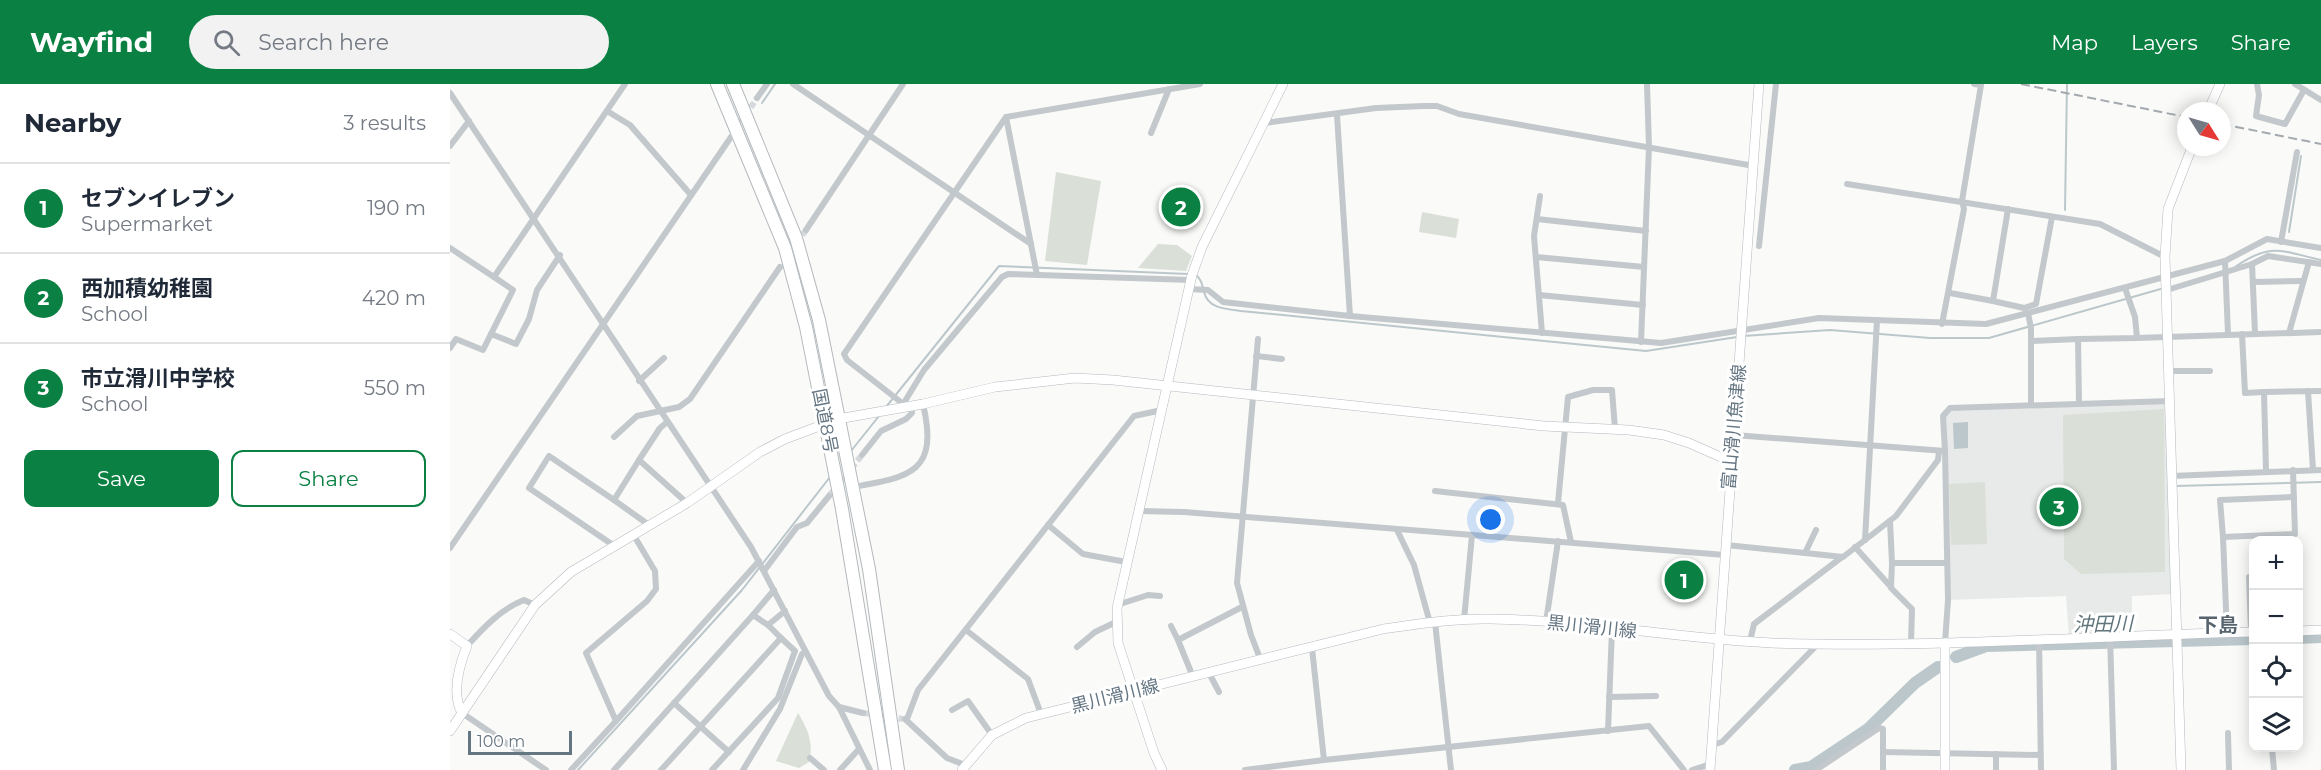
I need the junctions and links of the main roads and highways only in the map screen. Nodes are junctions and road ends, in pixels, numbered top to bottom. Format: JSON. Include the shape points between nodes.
{"nodes":[{"id":1,"x":717,"y":84,"type":"edge"},
{"id":2,"x":732,"y":84,"type":"edge"},
{"id":3,"x":885,"y":770,"type":"edge"},
{"id":4,"x":897,"y":770,"type":"edge"}],
"edges":[{"from":1,"to":3,"type":"highway","name":"国道8号","via":[[785,249],[806,327]]},
{"from":2,"to":4,"type":"highway","name":"国道8号","via":[[796,238],[819,320],[869,569]]}]}
